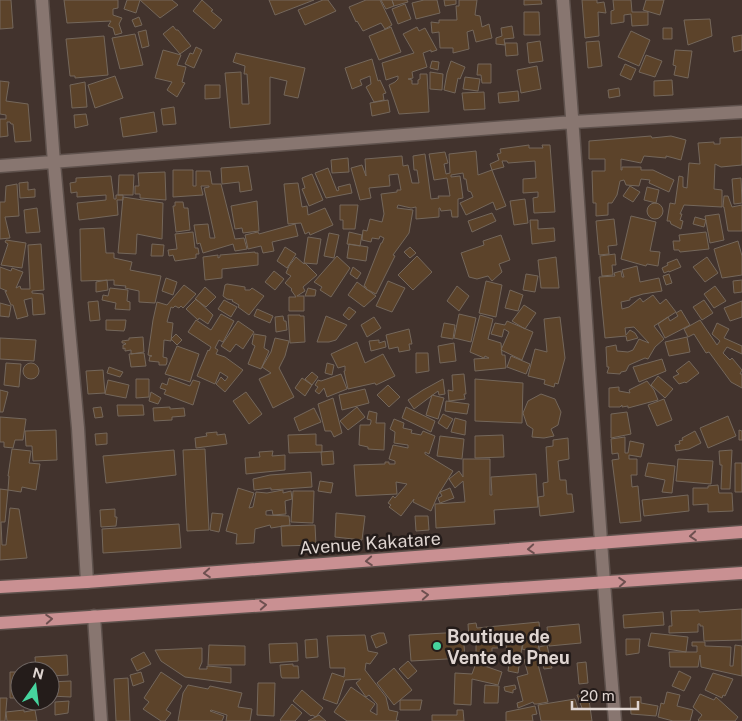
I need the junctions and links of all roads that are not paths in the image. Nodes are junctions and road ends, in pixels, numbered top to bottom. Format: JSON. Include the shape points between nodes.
{"nodes":[{"id":1,"x":42,"y":0,"type":"edge"},
{"id":2,"x":564,"y":0,"type":"edge"},
{"id":3,"x":742,"y":112,"type":"edge"},
{"id":4,"x":573,"y":122,"type":"junction"},
{"id":5,"x":54,"y":163,"type":"junction"},
{"id":6,"x":0,"y":166,"type":"edge"},
{"id":7,"x":742,"y":532,"type":"edge"},
{"id":8,"x":600,"y":544,"type":"junction"},
{"id":9,"x":742,"y":573,"type":"edge"},
{"id":10,"x":87,"y":582,"type":"junction"},
{"id":11,"x":603,"y":584,"type":"junction"},
{"id":12,"x":0,"y":587,"type":"edge"},
{"id":13,"x":94,"y":616,"type":"junction"},
{"id":14,"x":0,"y":623,"type":"edge"},
{"id":15,"x":101,"y":721,"type":"edge"},
{"id":16,"x":615,"y":721,"type":"edge"}],
"edges":[{"from":1,"to":5,"type":"street"},
{"from":2,"to":4,"type":"street"},
{"from":3,"to":4,"type":"street"},
{"from":4,"to":5,"type":"street"},
{"from":4,"to":8,"type":"street"},
{"from":5,"to":6,"type":"street"},
{"from":5,"to":10,"type":"street","via":[[78,428]]},
{"from":7,"to":8,"type":"main road","name":"Avenue Kakatare","one_way":true},
{"from":8,"to":10,"type":"main road","name":"Avenue Kakatare","one_way":true},
{"from":8,"to":11,"type":"street"},
{"from":11,"to":9,"type":"main road","one_way":true},
{"from":10,"to":12,"type":"main road","name":"Avenue Kakatare"},
{"from":13,"to":11,"type":"main road","one_way":true},
{"from":11,"to":16,"type":"street"},
{"from":14,"to":13,"type":"main road","one_way":true},
{"from":13,"to":15,"type":"street"}]}
